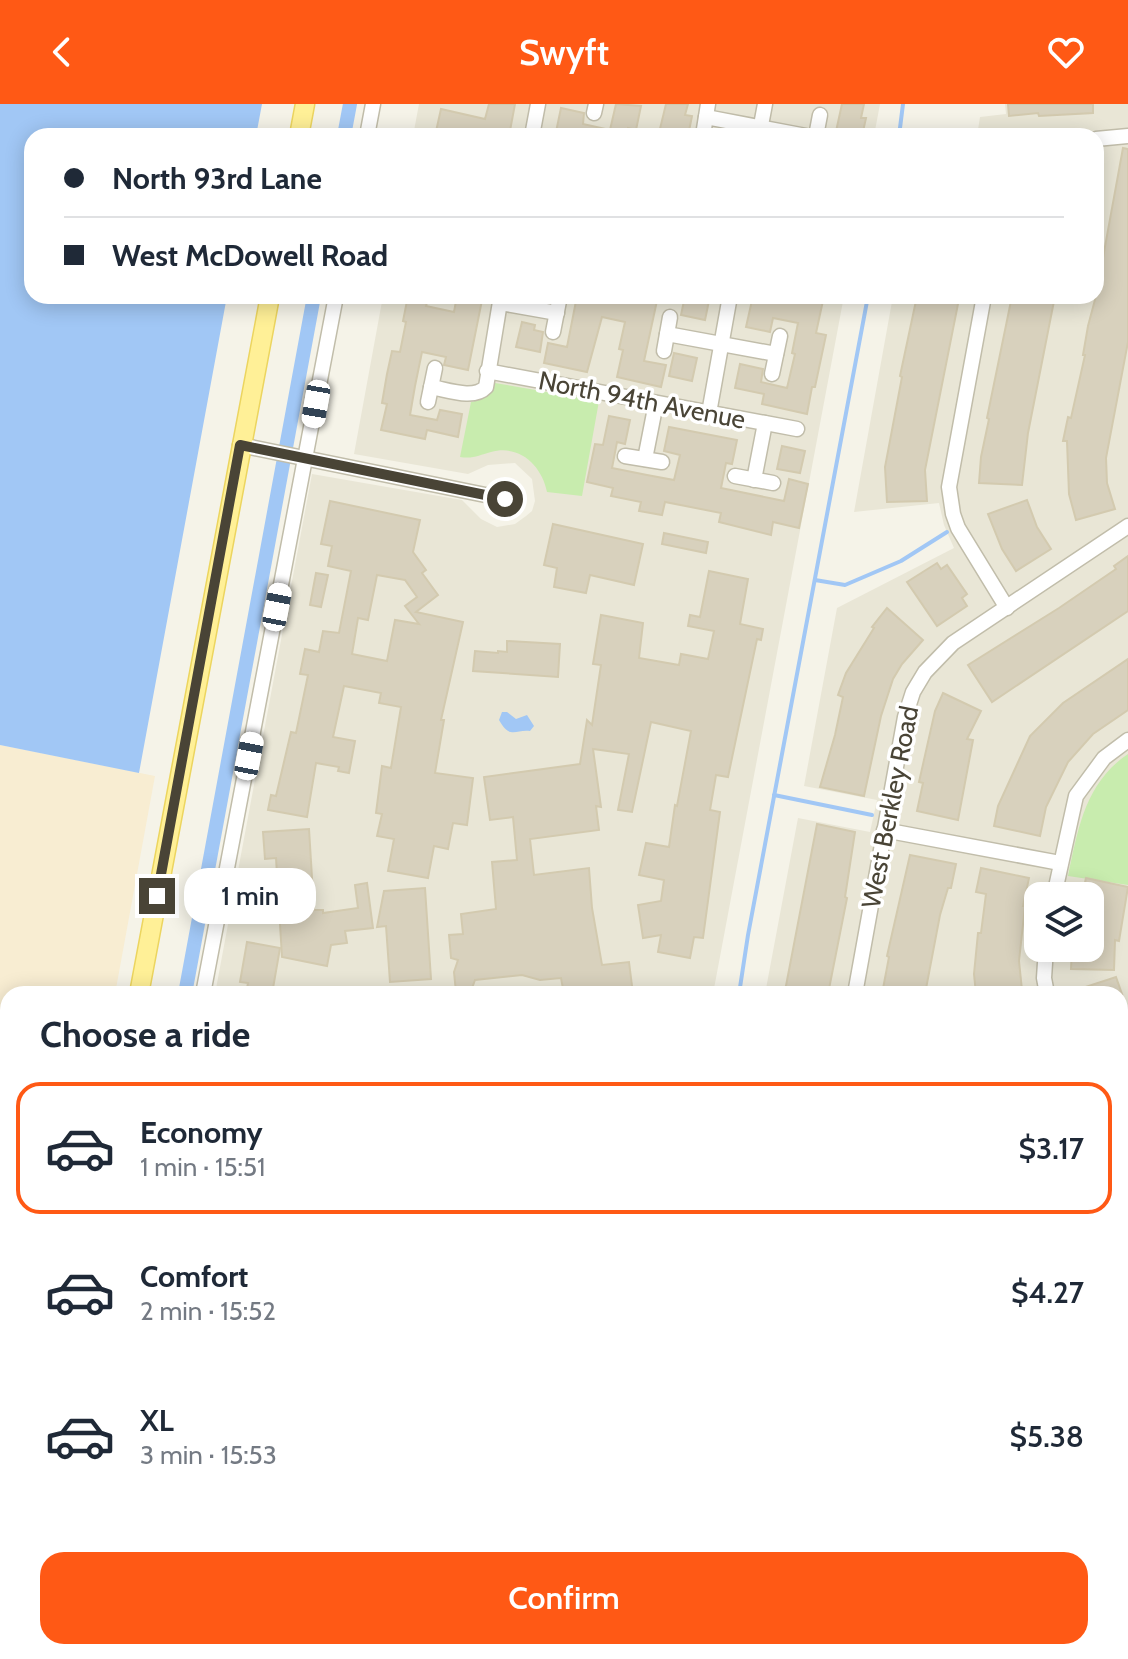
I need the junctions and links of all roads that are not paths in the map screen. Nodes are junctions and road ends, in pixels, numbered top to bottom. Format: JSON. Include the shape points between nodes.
{"nodes":[{"id":1,"x":305,"y":104,"type":"edge"},
{"id":2,"x":373,"y":104,"type":"edge"},
{"id":3,"x":538,"y":104,"type":"edge"},
{"id":4,"x":765,"y":104,"type":"edge"},
{"id":5,"x":820,"y":115,"type":"dead end"},
{"id":6,"x":706,"y":117,"type":"edge"},
{"id":7,"x":300,"y":128,"type":"edge"},
{"id":8,"x":368,"y":128,"type":"edge"},
{"id":9,"x":534,"y":128,"type":"edge"},
{"id":10,"x":746,"y":128,"type":"edge"},
{"id":11,"x":761,"y":128,"type":"edge"},
{"id":12,"x":818,"y":128,"type":"edge"},
{"id":13,"x":1128,"y":136,"type":"edge"},
{"id":14,"x":1104,"y":138,"type":"edge"},
{"id":15,"x":268,"y":304,"type":"edge"},
{"id":16,"x":334,"y":304,"type":"edge"},
{"id":17,"x":500,"y":304,"type":"edge"},
{"id":18,"x":518,"y":304,"type":"edge"},
{"id":19,"x":559,"y":304,"type":"edge"},
{"id":20,"x":728,"y":304,"type":"edge"},
{"id":21,"x":983,"y":304,"type":"edge"},
{"id":22,"x":557,"y":313,"type":"junction"},
{"id":23,"x":670,"y":317,"type":"dead end"},
{"id":24,"x":553,"y":332,"type":"dead end"},
{"id":25,"x":667,"y":334,"type":"junction"},
{"id":26,"x":780,"y":336,"type":"dead end"},
{"id":27,"x":721,"y":344,"type":"junction"},
{"id":28,"x":664,"y":351,"type":"dead end"},
{"id":29,"x":776,"y":354,"type":"junction"},
{"id":30,"x":435,"y":368,"type":"dead end"},
{"id":31,"x":487,"y":371,"type":"junction"},
{"id":32,"x":772,"y":374,"type":"dead end"},
{"id":33,"x":656,"y":403,"type":"junction"},
{"id":34,"x":709,"y":413,"type":"junction"},
{"id":35,"x":765,"y":423,"type":"junction"},
{"id":36,"x":797,"y":429,"type":"dead end"},
{"id":37,"x":240,"y":445,"type":"junction"},
{"id":38,"x":625,"y":456,"type":"dead end"},
{"id":39,"x":303,"y":458,"type":"junction"},
{"id":40,"x":645,"y":459,"type":"junction"},
{"id":41,"x":662,"y":462,"type":"dead end"},
{"id":42,"x":735,"y":476,"type":"dead end"},
{"id":43,"x":754,"y":480,"type":"junction"},
{"id":44,"x":773,"y":483,"type":"dead end"},
{"id":45,"x":505,"y":499,"type":"dead end"},
{"id":46,"x":1128,"y":526,"type":"edge"},
{"id":47,"x":1007,"y":608,"type":"junction"},
{"id":48,"x":1128,"y":740,"type":"edge"},
{"id":49,"x":884,"y":830,"type":"junction"},
{"id":50,"x":1060,"y":863,"type":"junction"},
{"id":51,"x":1057,"y":882,"type":"edge"},
{"id":52,"x":1045,"y":962,"type":"edge"},
{"id":53,"x":140,"y":986,"type":"edge"},
{"id":54,"x":204,"y":986,"type":"edge"},
{"id":55,"x":856,"y":986,"type":"edge"},
{"id":56,"x":1046,"y":986,"type":"edge"}],
"edges":[{"from":1,"to":7,"type":"main road"},
{"from":2,"to":8,"type":"street"},
{"from":3,"to":9,"type":"street"},
{"from":4,"to":11,"type":"street"},
{"from":5,"to":12,"type":"street"},
{"from":6,"to":10,"type":"street"},
{"from":13,"to":14,"type":"street"},
{"from":15,"to":37,"type":"main road"},
{"from":16,"to":39,"type":"street"},
{"from":17,"to":31,"type":"street"},
{"from":18,"to":22,"type":"street"},
{"from":19,"to":22,"type":"street"},
{"from":20,"to":27,"type":"street"},
{"from":21,"to":47,"type":"street","via":[[949,487],[958,528]]},
{"from":22,"to":24,"type":"street"},
{"from":23,"to":25,"type":"street"},
{"from":25,"to":27,"type":"street"},
{"from":25,"to":28,"type":"street"},
{"from":26,"to":29,"type":"street"},
{"from":27,"to":29,"type":"street"},
{"from":27,"to":34,"type":"street"},
{"from":29,"to":32,"type":"street"},
{"from":30,"to":31,"type":"street","via":[[429,394],[481,393]]},
{"from":31,"to":33,"type":"street","name":"North 94th Avenue"},
{"from":33,"to":34,"type":"street","name":"North 94th Avenue"},
{"from":33,"to":40,"type":"street"},
{"from":34,"to":35,"type":"street","name":"North 94th Avenue"},
{"from":35,"to":36,"type":"street","name":"North 94th Avenue"},
{"from":35,"to":43,"type":"street"},
{"from":37,"to":39,"type":"street"},
{"from":37,"to":53,"type":"main road"},
{"from":38,"to":40,"type":"street"},
{"from":39,"to":45,"type":"street"},
{"from":39,"to":54,"type":"street"},
{"from":40,"to":41,"type":"street"},
{"from":42,"to":43,"type":"street"},
{"from":43,"to":44,"type":"street"},
{"from":46,"to":47,"type":"street"},
{"from":47,"to":49,"type":"street","name":"West Berkley Road","via":[[938,656],[913,692]]},
{"from":48,"to":50,"type":"street","via":[[1104,758],[1076,796]]},
{"from":49,"to":50,"type":"street"},
{"from":49,"to":55,"type":"street","name":"West Berkley Road"},
{"from":50,"to":51,"type":"street"},
{"from":52,"to":56,"type":"street"}]}
